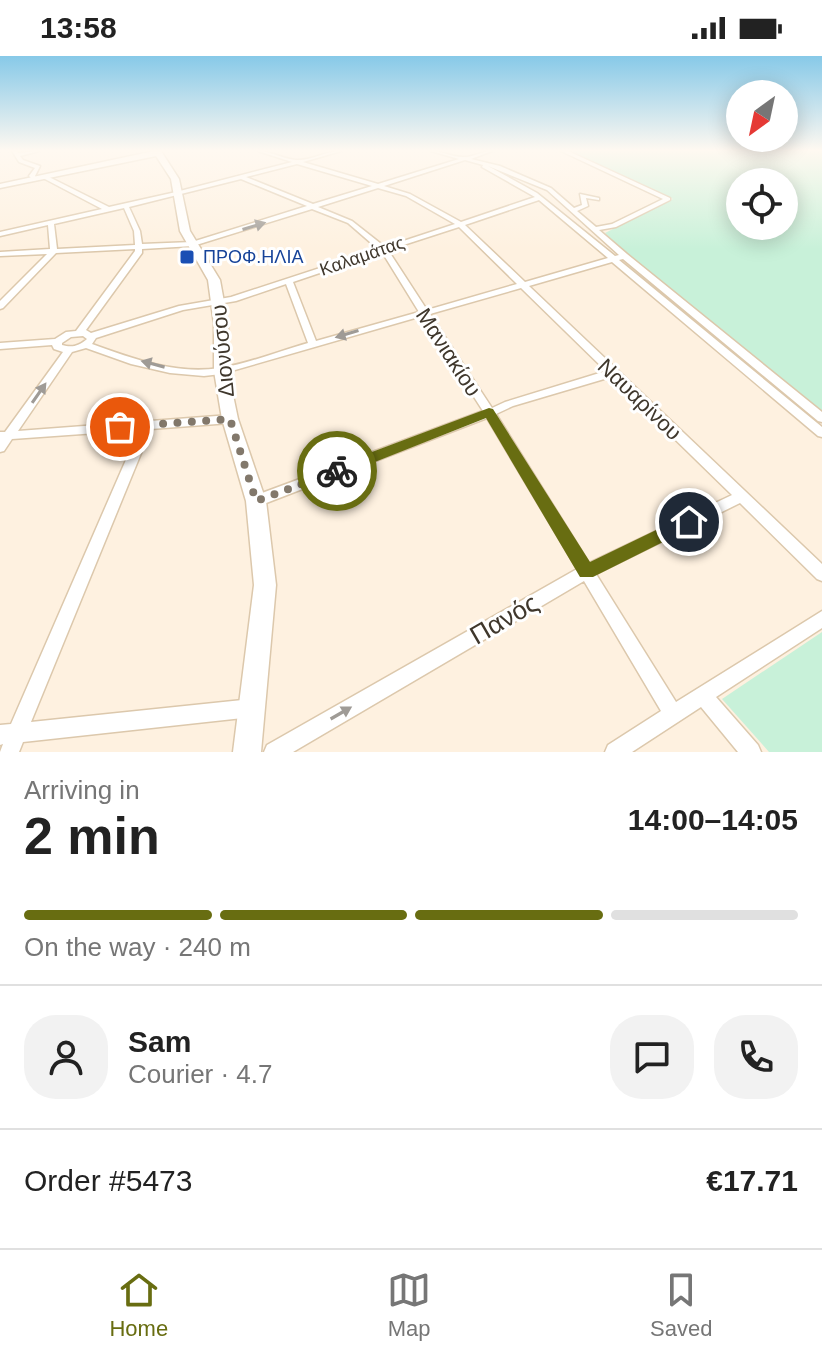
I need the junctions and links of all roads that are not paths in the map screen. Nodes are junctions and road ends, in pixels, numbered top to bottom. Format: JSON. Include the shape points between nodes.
{"nodes":[{"id":1,"x":58,"y":183,"type":"edge"},
{"id":2,"x":174,"y":183,"type":"edge"},
{"id":3,"x":217,"y":183,"type":"edge"},
{"id":4,"x":257,"y":183,"type":"edge"},
{"id":5,"x":372,"y":183,"type":"edge"},
{"id":6,"x":390,"y":183,"type":"edge"},
{"id":7,"x":515,"y":183,"type":"edge"},
{"id":8,"x":536,"y":183,"type":"edge"},
{"id":9,"x":634,"y":183,"type":"edge"},
{"id":10,"x":382,"y":186,"type":"junction"},
{"id":11,"x":177,"y":194,"type":"junction"},
{"id":12,"x":539,"y":198,"type":"junction"},
{"id":13,"x":597,"y":199,"type":"dead end"},
{"id":14,"x":126,"y":206,"type":"junction"},
{"id":15,"x":314,"y":207,"type":"junction"},
{"id":16,"x":109,"y":210,"type":"junction"},
{"id":17,"x":574,"y":211,"type":"junction"},
{"id":18,"x":557,"y":213,"type":"junction"},
{"id":19,"x":51,"y":223,"type":"junction"},
{"id":20,"x":459,"y":223,"type":"junction"},
{"id":21,"x":596,"y":229,"type":"junction"},
{"id":22,"x":0,"y":234,"type":"edge"},
{"id":23,"x":193,"y":244,"type":"junction"},
{"id":24,"x":140,"y":248,"type":"junction"},
{"id":25,"x":383,"y":249,"type":"junction"},
{"id":26,"x":54,"y":251,"type":"junction"},
{"id":27,"x":0,"y":254,"type":"edge"},
{"id":28,"x":622,"y":254,"type":"junction"},
{"id":29,"x":611,"y":257,"type":"junction"},
{"id":30,"x":288,"y":280,"type":"junction"},
{"id":31,"x":522,"y":283,"type":"junction"},
{"id":32,"x":219,"y":301,"type":"junction"},
{"id":33,"x":0,"y":306,"type":"edge"},
{"id":34,"x":422,"y":311,"type":"junction"},
{"id":35,"x":80,"y":332,"type":"junction"},
{"id":36,"x":89,"y":340,"type":"junction"},
{"id":37,"x":57,"y":342,"type":"junction"},
{"id":38,"x":313,"y":344,"type":"junction"},
{"id":39,"x":0,"y":346,"type":"edge"},
{"id":40,"x":69,"y":350,"type":"junction"},
{"id":41,"x":221,"y":371,"type":"junction"},
{"id":42,"x":612,"y":373,"type":"junction"},
{"id":43,"x":489,"y":412,"type":"junction"},
{"id":44,"x":822,"y":418,"type":"edge"},
{"id":45,"x":230,"y":419,"type":"junction"},
{"id":46,"x":147,"y":425,"type":"junction"},
{"id":47,"x":822,"y":433,"type":"edge"},
{"id":48,"x":5,"y":436,"type":"edge"},
{"id":49,"x":0,"y":448,"type":"edge"},
{"id":50,"x":740,"y":497,"type":"junction"},
{"id":51,"x":256,"y":501,"type":"junction"},
{"id":52,"x":586,"y":572,"type":"junction"},
{"id":53,"x":822,"y":574,"type":"edge"},
{"id":54,"x":822,"y":619,"type":"edge"},
{"id":55,"x":703,"y":696,"type":"junction"},
{"id":56,"x":253,"y":708,"type":"junction"},
{"id":57,"x":674,"y":715,"type":"junction"},
{"id":58,"x":8,"y":734,"type":"edge"},
{"id":59,"x":9,"y":752,"type":"edge"},
{"id":60,"x":247,"y":752,"type":"edge"},
{"id":61,"x":274,"y":752,"type":"edge"},
{"id":62,"x":615,"y":752,"type":"edge"},
{"id":63,"x":751,"y":752,"type":"edge"}],
"edges":[{"from":1,"to":16,"type":"street"},
{"from":2,"to":11,"type":"main road","name":"Διονύσου"},
{"from":3,"to":11,"type":"street"},
{"from":4,"to":15,"type":"street","name":"Μανιακίου"},
{"from":5,"to":10,"type":"street","name":"Ναυαρίνου"},
{"from":6,"to":10,"type":"street"},
{"from":7,"to":12,"type":"street"},
{"from":8,"to":17,"type":"street"},
{"from":9,"to":21,"type":"street","via":[[668,199],[614,226]]},
{"from":10,"to":15,"type":"street"},
{"from":10,"to":20,"type":"street","name":"Ναυαρίνου","via":[[421,200]]},
{"from":11,"to":14,"type":"street"},
{"from":11,"to":23,"type":"main road","name":"Διονύσου"},
{"from":12,"to":18,"type":"street"},
{"from":12,"to":20,"type":"street","name":"Καλαμάτας"},
{"from":13,"to":17,"type":"street","via":[[582,195],[586,205]]},
{"from":14,"to":16,"type":"street"},
{"from":14,"to":24,"type":"street"},
{"from":23,"to":15,"type":"street","one_way":true},
{"from":15,"to":25,"type":"street","name":"Μανιακίου","via":[[350,222]]},
{"from":16,"to":19,"type":"street"},
{"from":17,"to":18,"type":"street"},
{"from":17,"to":21,"type":"street"},
{"from":18,"to":29,"type":"street"},
{"from":19,"to":22,"type":"street"},
{"from":19,"to":26,"type":"street"},
{"from":20,"to":25,"type":"street","name":"Καλαμάτας"},
{"from":20,"to":31,"type":"street","name":"Ναυαρίνου"},
{"from":21,"to":28,"type":"street"},
{"from":23,"to":24,"type":"street"},
{"from":23,"to":32,"type":"main road","name":"Διονύσου","via":[[208,266]]},
{"from":24,"to":26,"type":"street"},
{"from":24,"to":35,"type":"street"},
{"from":25,"to":30,"type":"street","name":"Καλαμάτας"},
{"from":25,"to":34,"type":"street","name":"Μανιακίου"},
{"from":26,"to":27,"type":"street"},
{"from":26,"to":33,"type":"street"},
{"from":28,"to":29,"type":"street"},
{"from":28,"to":44,"type":"street"},
{"from":29,"to":31,"type":"street"},
{"from":29,"to":47,"type":"street"},
{"from":30,"to":32,"type":"street","name":"Καλαμάτας"},
{"from":30,"to":38,"type":"street"},
{"from":31,"to":34,"type":"street"},
{"from":31,"to":42,"type":"street","name":"Ναυαρίνου"},
{"from":32,"to":36,"type":"street","name":"Καλαμάτας"},
{"from":32,"to":41,"type":"main road","name":"Διονύσου"},
{"from":34,"to":38,"type":"street","one_way":true},
{"from":34,"to":43,"type":"street","name":"Μανιακίου"},
{"from":35,"to":36,"type":"street"},
{"from":35,"to":37,"type":"street"},
{"from":36,"to":40,"type":"street","name":"Καλαμάτας"},
{"from":41,"to":36,"type":"street","one_way":true,"via":[[166,368]]},
{"from":37,"to":39,"type":"street"},
{"from":37,"to":40,"type":"street","via":[[59,349]]},
{"from":38,"to":41,"type":"street"},
{"from":48,"to":40,"type":"street","one_way":true},
{"from":41,"to":45,"type":"main road","name":"Διονύσου"},
{"from":42,"to":43,"type":"street"},
{"from":42,"to":50,"type":"street","name":"Ναυαρίνου"},
{"from":43,"to":51,"type":"street"},
{"from":43,"to":52,"type":"street","name":"Μανιακίου"},
{"from":45,"to":46,"type":"street"},
{"from":45,"to":51,"type":"main road","name":"Διονύσου"},
{"from":46,"to":48,"type":"street"},
{"from":46,"to":58,"type":"street"},
{"from":48,"to":49,"type":"street"},
{"from":50,"to":52,"type":"street","name":"Πανός"},
{"from":50,"to":53,"type":"street","name":"Ναυαρίνου"},
{"from":51,"to":56,"type":"main road","name":"Διονύσου","via":[[265,585]]},
{"from":52,"to":57,"type":"street","name":"Μανιακίου"},
{"from":61,"to":52,"type":"street","name":"Πανός","one_way":true},
{"from":54,"to":55,"type":"street"},
{"from":55,"to":57,"type":"street"},
{"from":55,"to":63,"type":"street"},
{"from":56,"to":58,"type":"street"},
{"from":56,"to":60,"type":"main road","name":"Διονύσου"},
{"from":57,"to":62,"type":"street"},
{"from":58,"to":59,"type":"street"}]}
